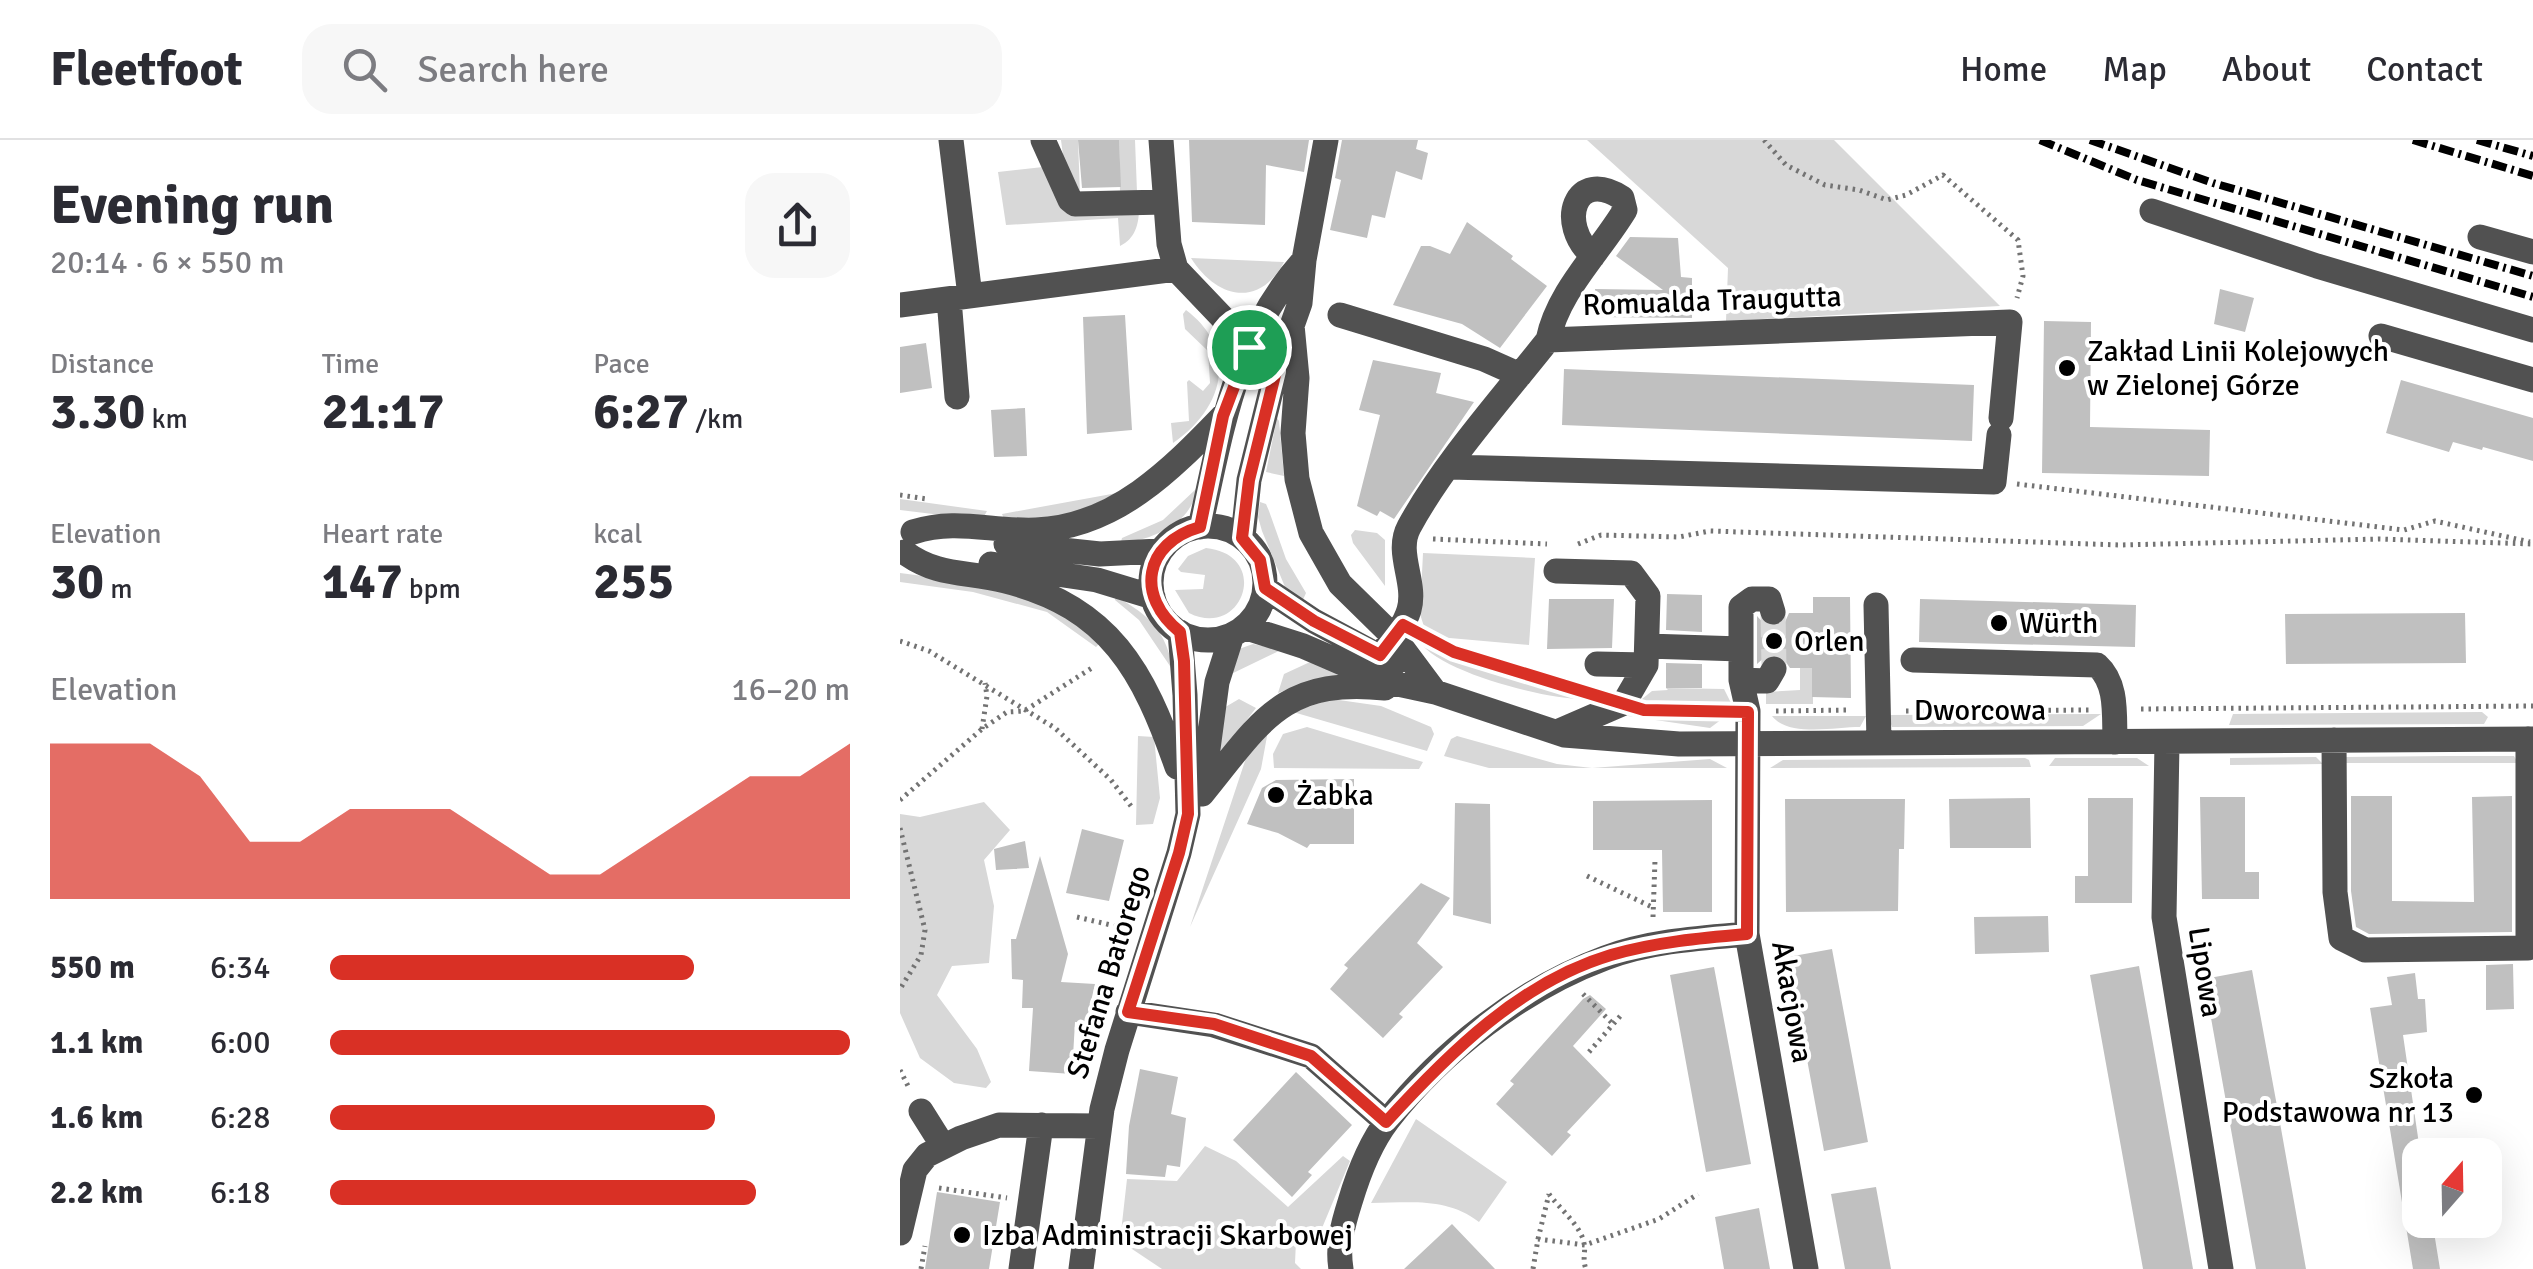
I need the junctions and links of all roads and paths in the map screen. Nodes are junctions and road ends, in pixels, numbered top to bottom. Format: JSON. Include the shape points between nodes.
{"nodes":[{"id":1,"x":951,"y":140,"type":"edge"},
{"id":2,"x":1043,"y":140,"type":"edge"},
{"id":3,"x":1161,"y":140,"type":"edge"},
{"id":4,"x":1326,"y":140,"type":"edge"},
{"id":5,"x":1764,"y":140,"type":"edge"},
{"id":6,"x":1165,"y":202,"type":"junction"},
{"id":7,"x":2152,"y":211,"type":"dead end"},
{"id":8,"x":2480,"y":237,"type":"dead end"},
{"id":9,"x":2533,"y":252,"type":"edge"},
{"id":10,"x":1594,"y":256,"type":"dead end"},
{"id":11,"x":1304,"y":260,"type":"junction"},
{"id":12,"x":1176,"y":270,"type":"junction"},
{"id":13,"x":959,"y":298,"type":"junction"},
{"id":14,"x":900,"y":305,"type":"edge"},
{"id":15,"x":1340,"y":315,"type":"dead end"},
{"id":16,"x":2010,"y":322,"type":"junction"},
{"id":17,"x":1292,"y":326,"type":"junction"},
{"id":18,"x":2533,"y":330,"type":"edge"},
{"id":19,"x":2382,"y":336,"type":"dead end"},
{"id":20,"x":1548,"y":340,"type":"junction"},
{"id":21,"x":1249,"y":347,"type":"junction"},
{"id":22,"x":1276,"y":371,"type":"junction"},
{"id":23,"x":1520,"y":374,"type":"junction"},
{"id":24,"x":2533,"y":380,"type":"edge"},
{"id":25,"x":957,"y":397,"type":"dead end"},
{"id":26,"x":1223,"y":416,"type":"junction"},
{"id":27,"x":1450,"y":467,"type":"junction"},
{"id":28,"x":1994,"y":482,"type":"junction"},
{"id":29,"x":1200,"y":527,"type":"junction"},
{"id":30,"x":1242,"y":538,"type":"junction"},
{"id":31,"x":1405,"y":538,"type":"junction"},
{"id":32,"x":904,"y":541,"type":"edge"},
{"id":33,"x":2533,"y":543,"type":"edge"},
{"id":34,"x":1574,"y":546,"type":"dead end"},
{"id":35,"x":1160,"y":551,"type":"junction"},
{"id":36,"x":1557,"y":558,"type":"joint"},
{"id":37,"x":1265,"y":588,"type":"junction"},
{"id":38,"x":1152,"y":597,"type":"junction"},
{"id":39,"x":1876,"y":605,"type":"dead end"},
{"id":40,"x":1773,"y":612,"type":"dead end"},
{"id":41,"x":1238,"y":631,"type":"junction"},
{"id":42,"x":1180,"y":632,"type":"junction"},
{"id":43,"x":1392,"y":639,"type":"junction"},
{"id":44,"x":900,"y":641,"type":"edge"},
{"id":45,"x":1741,"y":648,"type":"junction"},
{"id":46,"x":1647,"y":655,"type":"junction"},
{"id":47,"x":1913,"y":660,"type":"dead end"},
{"id":48,"x":1596,"y":664,"type":"dead end"},
{"id":49,"x":1095,"y":666,"type":"dead end"},
{"id":50,"x":1774,"y":670,"type":"dead end"},
{"id":51,"x":1741,"y":680,"type":"junction"},
{"id":52,"x":985,"y":683,"type":"junction"},
{"id":53,"x":1435,"y":692,"type":"junction"},
{"id":54,"x":1614,"y":701,"type":"junction"},
{"id":55,"x":1024,"y":710,"type":"junction"},
{"id":56,"x":1748,"y":712,"type":"junction"},
{"id":57,"x":982,"y":729,"type":"junction"},
{"id":58,"x":1556,"y":733,"type":"junction"},
{"id":59,"x":2531,"y":739,"type":"edge"},
{"id":60,"x":2334,"y":740,"type":"junction"},
{"id":61,"x":2115,"y":742,"type":"junction"},
{"id":62,"x":2166,"y":742,"type":"junction"},
{"id":63,"x":1879,"y":743,"type":"junction"},
{"id":64,"x":1748,"y":744,"type":"junction"},
{"id":65,"x":1192,"y":799,"type":"junction"},
{"id":66,"x":900,"y":800,"type":"edge"},
{"id":67,"x":1131,"y":806,"type":"dead end"},
{"id":68,"x":900,"y":828,"type":"edge"},
{"id":69,"x":1655,"y":860,"type":"dead end"},
{"id":70,"x":1587,"y":876,"type":"dead end"},
{"id":71,"x":1653,"y":907,"type":"junction"},
{"id":72,"x":1077,"y":916,"type":"dead end"},
{"id":73,"x":1115,"y":926,"type":"dead end"},
{"id":74,"x":1747,"y":934,"type":"junction"},
{"id":75,"x":1652,"y":946,"type":"junction"},
{"id":76,"x":1561,"y":976,"type":"junction"},
{"id":77,"x":900,"y":989,"type":"edge"},
{"id":78,"x":1128,"y":1012,"type":"junction"},
{"id":79,"x":1622,"y":1014,"type":"dead end"},
{"id":80,"x":1613,"y":1024,"type":"junction"},
{"id":81,"x":1589,"y":1052,"type":"dead end"},
{"id":82,"x":921,"y":1111,"type":"dead end"},
{"id":83,"x":1386,"y":1122,"type":"junction"},
{"id":84,"x":1040,"y":1125,"type":"junction"},
{"id":85,"x":1098,"y":1126,"type":"junction"},
{"id":86,"x":943,"y":1146,"type":"junction"},
{"id":87,"x":935,"y":1192,"type":"dead end"},
{"id":88,"x":980,"y":1194,"type":"junction"},
{"id":89,"x":1698,"y":1194,"type":"dead end"},
{"id":90,"x":963,"y":1196,"type":"dead end"},
{"id":91,"x":1030,"y":1202,"type":"junction"},
{"id":92,"x":928,"y":1231,"type":"dead end"},
{"id":93,"x":900,"y":1233,"type":"edge"},
{"id":94,"x":1538,"y":1239,"type":"junction"},
{"id":95,"x":1585,"y":1245,"type":"junction"},
{"id":96,"x":921,"y":1269,"type":"edge"},
{"id":97,"x":1021,"y":1269,"type":"edge"},
{"id":98,"x":1081,"y":1269,"type":"edge"},
{"id":99,"x":1341,"y":1269,"type":"edge"},
{"id":100,"x":1533,"y":1269,"type":"edge"},
{"id":101,"x":1586,"y":1269,"type":"edge"},
{"id":102,"x":1806,"y":1269,"type":"edge"},
{"id":103,"x":2221,"y":1269,"type":"edge"}],
"edges":[{"from":1,"to":13,"type":"street"},
{"from":2,"to":6,"type":"street","via":[[1075,204]]},
{"from":3,"to":6,"type":"street"},
{"from":4,"to":11,"type":"street"},
{"from":5,"to":16,"type":"path","via":[[1786,165],[1825,185],[1887,200],[1944,175],[2018,240],[2023,276]]},
{"from":6,"to":12,"type":"street"},
{"from":7,"to":18,"type":"street"},
{"from":8,"to":9,"type":"street"},
{"from":10,"to":20,"type":"street","via":[[1553,314]]},
{"from":11,"to":17,"type":"street"},
{"from":11,"to":21,"type":"street","via":[[1281,285]]},
{"from":12,"to":13,"type":"street"},
{"from":12,"to":21,"type":"street"},
{"from":13,"to":14,"type":"street"},
{"from":13,"to":25,"type":"street"},
{"from":15,"to":23,"type":"street"},
{"from":16,"to":20,"type":"street","name":"Romualda Traugutta"},
{"from":16,"to":28,"type":"street"},
{"from":17,"to":22,"type":"street"},
{"from":17,"to":43,"type":"street","via":[[1292,434],[1306,518],[1340,584]]},
{"from":19,"to":24,"type":"street"},
{"from":20,"to":23,"type":"street","name":"Romualda Traugutta"},
{"from":21,"to":22,"type":"street"},
{"from":21,"to":26,"type":"street"},
{"from":22,"to":30,"type":"street"},
{"from":23,"to":27,"type":"street","name":"Romualda Traugutta"},
{"from":26,"to":29,"type":"street"},
{"from":26,"to":32,"type":"street","via":[[1139,495],[1094,518],[1036,530],[940,524]]},
{"from":27,"to":28,"type":"street"},
{"from":27,"to":31,"type":"street","name":"Romualda Traugutta"},
{"from":28,"to":33,"type":"path","via":[[2404,530],[2434,521]]},
{"from":29,"to":30,"type":"street"},
{"from":29,"to":35,"type":"street"},
{"from":30,"to":37,"type":"street","via":[[1260,560]]},
{"from":31,"to":36,"type":"path"},
{"from":31,"to":43,"type":"street","via":[[1410,607]]},
{"from":32,"to":35,"type":"street"},
{"from":32,"to":38,"type":"street"},
{"from":32,"to":65,"type":"street","via":[[925,567],[1002,580],[1058,599],[1102,630],[1146,689]]},
{"from":33,"to":34,"type":"path","via":[[2380,539],[2120,546],[1710,532],[1600,535]]},
{"from":35,"to":38,"type":"street"},
{"from":36,"to":46,"type":"street","via":[[1631,574],[1648,596]]},
{"from":37,"to":41,"type":"street","via":[[1261,604]]},
{"from":37,"to":43,"type":"street","name":"Dworcowa","via":[[1314,621]]},
{"from":38,"to":42,"type":"street"},
{"from":39,"to":63,"type":"street"},
{"from":40,"to":45,"type":"street","name":"Akacjowa","via":[[1768,599],[1740,606]]},
{"from":41,"to":42,"type":"street","via":[[1204,640]]},
{"from":41,"to":53,"type":"street","name":"Dworcowa"},
{"from":41,"to":65,"type":"street","name":"Stefana Batorego","via":[[1216,682]]},
{"from":42,"to":65,"type":"street","name":"Stefana Batorego"},
{"from":43,"to":53,"type":"street","name":"Dworcowa"},
{"from":43,"to":54,"type":"path"},
{"from":44,"to":52,"type":"path"},
{"from":45,"to":46,"type":"street"},
{"from":45,"to":51,"type":"street","name":"Akacjowa"},
{"from":46,"to":48,"type":"street"},
{"from":46,"to":54,"type":"street"},
{"from":47,"to":61,"type":"street","via":[[2097,665],[2111,685]]},
{"from":49,"to":55,"type":"path"},
{"from":50,"to":51,"type":"street","via":[[1768,681]]},
{"from":51,"to":56,"type":"street","name":"Akacjowa"},
{"from":52,"to":55,"type":"path"},
{"from":52,"to":57,"type":"path"},
{"from":53,"to":58,"type":"street","name":"Dworcowa"},
{"from":53,"to":65,"type":"street","via":[[1313,690],[1258,724]]},
{"from":54,"to":56,"type":"path","via":[[1644,710]]},
{"from":54,"to":58,"type":"street"},
{"from":55,"to":57,"type":"path","via":[[1007,712]]},
{"from":55,"to":67,"type":"path","via":[[1055,728]]},
{"from":56,"to":64,"type":"street","name":"Akacjowa"},
{"from":57,"to":66,"type":"path"},
{"from":58,"to":64,"type":"street","name":"Dworcowa"},
{"from":59,"to":60,"type":"street","name":"Dworcowa"},
{"from":59,"to":60,"type":"street","via":[[2528,948],[2365,950],[2341,938]]},
{"from":60,"to":62,"type":"street","name":"Dworcowa"},
{"from":61,"to":62,"type":"street","name":"Dworcowa"},
{"from":61,"to":63,"type":"street","name":"Dworcowa"},
{"from":62,"to":103,"type":"street","name":"Lipowa","via":[[2164,917]]},
{"from":63,"to":64,"type":"street","name":"Dworcowa"},
{"from":64,"to":74,"type":"street","name":"Akacjowa"},
{"from":65,"to":78,"type":"street","name":"Stefana Batorego"},
{"from":68,"to":77,"type":"path","via":[[925,930],[921,955]]},
{"from":69,"to":71,"type":"path"},
{"from":70,"to":71,"type":"path"},
{"from":71,"to":75,"type":"path"},
{"from":72,"to":73,"type":"path"},
{"from":74,"to":75,"type":"street"},
{"from":74,"to":102,"type":"street","name":"Akacjowa"},
{"from":75,"to":76,"type":"street"},
{"from":76,"to":80,"type":"path"},
{"from":76,"to":83,"type":"street","via":[[1497,1015]]},
{"from":78,"to":83,"type":"street","via":[[1214,1024],[1311,1056]]},
{"from":78,"to":85,"type":"street","name":"Stefana Batorego"},
{"from":79,"to":80,"type":"path"},
{"from":80,"to":81,"type":"path"},
{"from":82,"to":86,"type":"street"},
{"from":83,"to":99,"type":"street","via":[[1356,1182],[1343,1226]]},
{"from":84,"to":85,"type":"street"},
{"from":84,"to":86,"type":"street","via":[[999,1125]]},
{"from":84,"to":91,"type":"street"},
{"from":85,"to":98,"type":"street","name":"Stefana Batorego"},
{"from":86,"to":93,"type":"street","via":[[915,1170]]},
{"from":87,"to":88,"type":"path"},
{"from":88,"to":90,"type":"path"},
{"from":88,"to":91,"type":"path"},
{"from":89,"to":95,"type":"path","via":[[1659,1219]]},
{"from":91,"to":97,"type":"street"},
{"from":92,"to":96,"type":"path"},
{"from":94,"to":95,"type":"path"},
{"from":94,"to":95,"type":"path","via":[[1549,1194]]},
{"from":94,"to":100,"type":"path"},
{"from":95,"to":101,"type":"path"}]}
